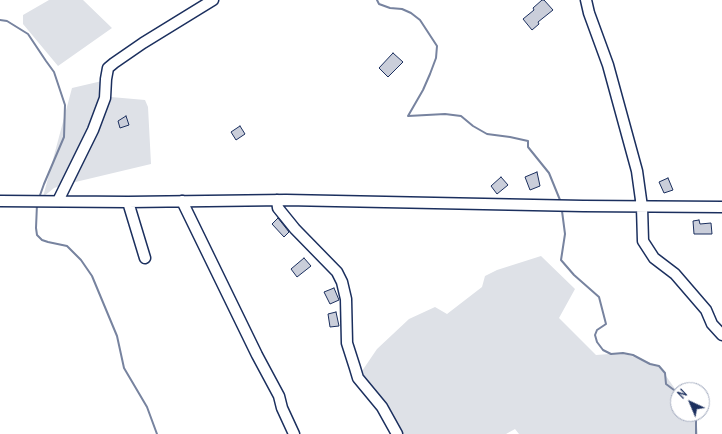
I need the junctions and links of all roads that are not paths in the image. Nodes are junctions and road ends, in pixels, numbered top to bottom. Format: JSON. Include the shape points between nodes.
{"nodes":[{"id":1,"x":213,"y":0,"type":"edge"},
{"id":2,"x":586,"y":0,"type":"edge"},
{"id":3,"x":277,"y":200,"type":"junction"},
{"id":4,"x":0,"y":201,"type":"edge"},
{"id":5,"x":182,"y":201,"type":"junction"},
{"id":6,"x":58,"y":202,"type":"junction"},
{"id":7,"x":128,"y":202,"type":"junction"},
{"id":8,"x":642,"y":207,"type":"junction"},
{"id":9,"x":722,"y":207,"type":"edge"},
{"id":10,"x":144,"y":258,"type":"dead end"},
{"id":11,"x":722,"y":335,"type":"edge"},
{"id":12,"x":294,"y":434,"type":"edge"},
{"id":13,"x":397,"y":434,"type":"edge"}],
"edges":[{"from":1,"to":6,"type":"street","via":[[108,68],[105,98],[93,130]]},
{"from":2,"to":8,"type":"street","via":[[588,13],[608,64],[619,103],[637,172]]},
{"from":3,"to":5,"type":"street"},
{"from":3,"to":8,"type":"street"},
{"from":3,"to":13,"type":"street","via":[[278,208],[295,229],[337,272],[346,299],[347,343],[358,378],[382,408]]},
{"from":4,"to":6,"type":"street"},
{"from":5,"to":7,"type":"street"},
{"from":5,"to":12,"type":"street","via":[[279,396]]},
{"from":6,"to":7,"type":"street"},
{"from":7,"to":10,"type":"street"},
{"from":8,"to":9,"type":"street"},
{"from":8,"to":11,"type":"street","via":[[642,241],[654,258],[675,274],[706,310],[712,324]]}]}
